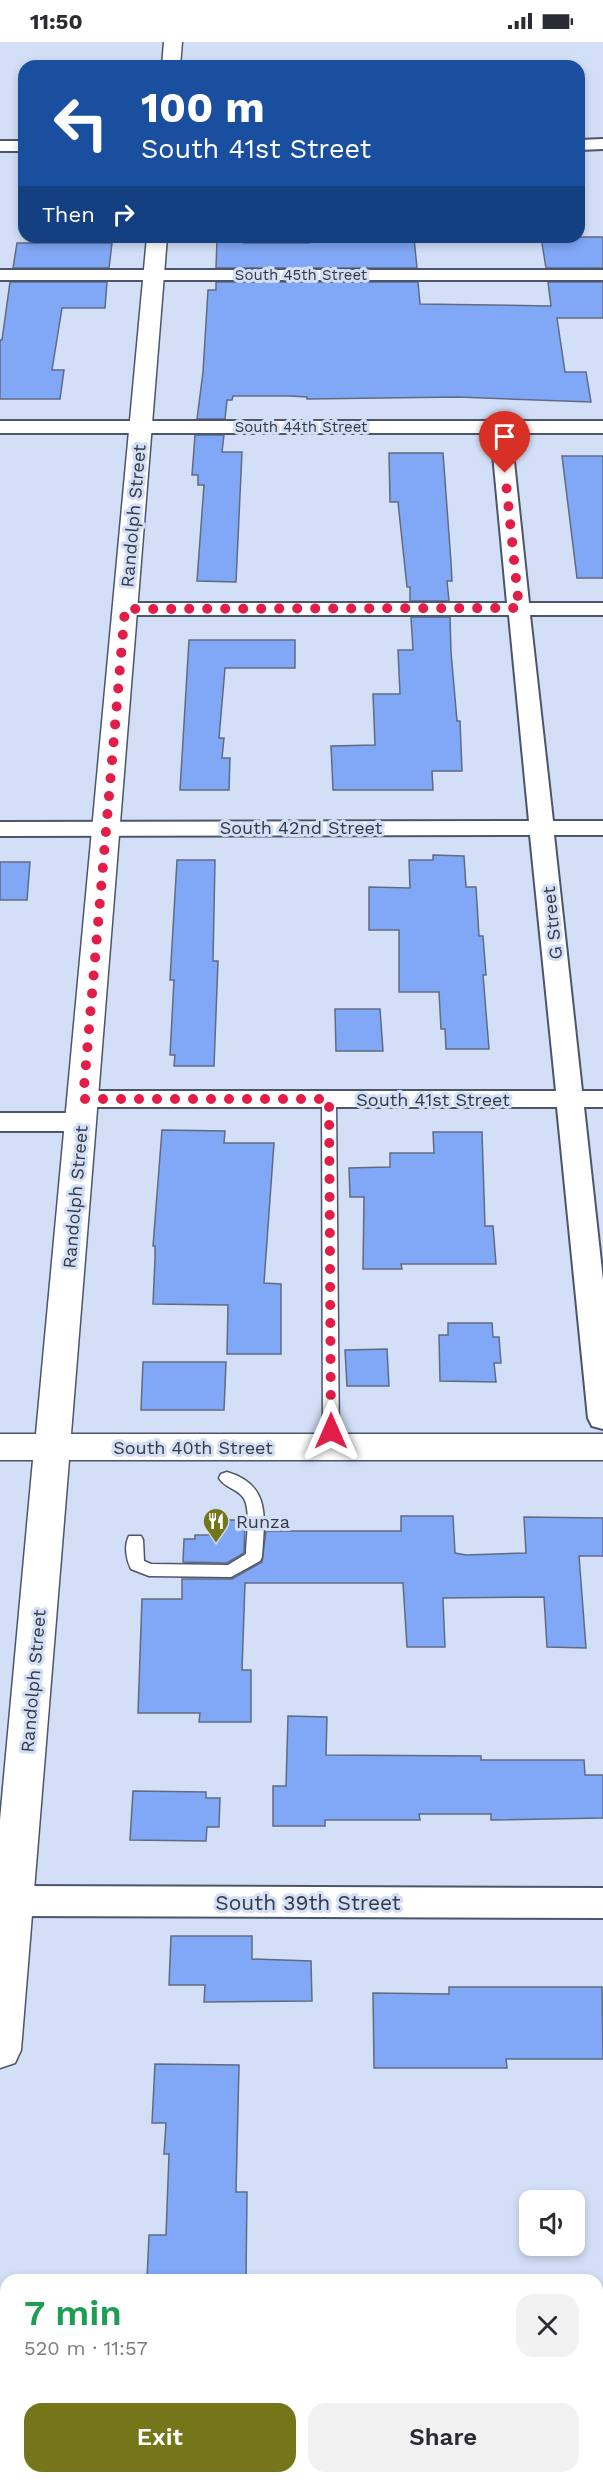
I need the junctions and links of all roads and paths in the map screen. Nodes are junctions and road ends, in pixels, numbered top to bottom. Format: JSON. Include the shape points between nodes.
{"nodes":[{"id":1,"x":173,"y":42,"type":"edge"},
{"id":2,"x":172,"y":60,"type":"edge"},
{"id":3,"x":585,"y":144,"type":"edge"},
{"id":4,"x":603,"y":144,"type":"edge"},
{"id":5,"x":0,"y":146,"type":"edge"},
{"id":6,"x":18,"y":146,"type":"edge"},
{"id":7,"x":156,"y":243,"type":"edge"},
{"id":8,"x":603,"y":274,"type":"edge"},
{"id":9,"x":0,"y":275,"type":"edge"},
{"id":10,"x":153,"y":275,"type":"junction"},
{"id":11,"x":0,"y":427,"type":"edge"},
{"id":12,"x":141,"y":427,"type":"junction"},
{"id":13,"x":500,"y":427,"type":"junction"},
{"id":14,"x":603,"y":427,"type":"edge"},
{"id":15,"x":519,"y":608,"type":"junction"},
{"id":16,"x":125,"y":609,"type":"junction"},
{"id":17,"x":603,"y":609,"type":"edge"},
{"id":18,"x":106,"y":828,"type":"junction"},
{"id":19,"x":542,"y":828,"type":"junction"},
{"id":20,"x":603,"y":828,"type":"edge"},
{"id":21,"x":0,"y":829,"type":"edge"},
{"id":22,"x":329,"y":1099,"type":"junction"},
{"id":23,"x":570,"y":1099,"type":"junction"},
{"id":24,"x":603,"y":1099,"type":"edge"},
{"id":25,"x":82,"y":1110,"type":"junction"},
{"id":26,"x":0,"y":1122,"type":"edge"},
{"id":27,"x":603,"y":1418,"type":"edge"},
{"id":28,"x":53,"y":1446,"type":"junction"},
{"id":29,"x":0,"y":1447,"type":"edge"},
{"id":30,"x":331,"y":1447,"type":"junction"},
{"id":31,"x":603,"y":1448,"type":"edge"},
{"id":32,"x":227,"y":1478,"type":"dead end"},
{"id":33,"x":135,"y":1540,"type":"dead end"},
{"id":34,"x":13,"y":1901,"type":"junction"},
{"id":35,"x":603,"y":1903,"type":"edge"},
{"id":36,"x":0,"y":2050,"type":"edge"}],
"edges":[{"from":1,"to":2,"type":"main road"},
{"from":3,"to":4,"type":"street"},
{"from":5,"to":6,"type":"street"},
{"from":7,"to":10,"type":"main road","name":"Randolph Street"},
{"from":8,"to":10,"type":"street","name":"South 45th Street"},
{"from":9,"to":10,"type":"street","name":"South 45th Street"},
{"from":10,"to":12,"type":"main road","name":"Randolph Street"},
{"from":11,"to":12,"type":"street","name":"South 44th Street"},
{"from":12,"to":13,"type":"street","name":"South 44th Street"},
{"from":12,"to":16,"type":"main road","name":"Randolph Street"},
{"from":13,"to":14,"type":"street","name":"South 44th Street"},
{"from":13,"to":15,"type":"street","name":"G Street"},
{"from":15,"to":16,"type":"street"},
{"from":15,"to":17,"type":"street"},
{"from":15,"to":19,"type":"street","name":"G Street"},
{"from":16,"to":18,"type":"main road","name":"Randolph Street"},
{"from":18,"to":19,"type":"street","name":"South 42nd Street"},
{"from":18,"to":21,"type":"street","name":"South 42nd Street"},
{"from":18,"to":25,"type":"main road","name":"Randolph Street"},
{"from":19,"to":20,"type":"street","name":"South 42nd Street"},
{"from":19,"to":23,"type":"street","name":"G Street"},
{"from":22,"to":23,"type":"street","name":"South 41st Street"},
{"from":22,"to":25,"type":"street","name":"South 41st Street"},
{"from":22,"to":30,"type":"lane"},
{"from":23,"to":24,"type":"street","name":"South 41st Street"},
{"from":23,"to":27,"type":"street","name":"G Street"},
{"from":25,"to":26,"type":"street","name":"South 41st Street"},
{"from":25,"to":28,"type":"main road","name":"Randolph Street"},
{"from":28,"to":29,"type":"main road","name":"South 40th Street"},
{"from":28,"to":30,"type":"main road","name":"South 40th Street"},
{"from":28,"to":34,"type":"main road","name":"Randolph Street"},
{"from":30,"to":31,"type":"main road","name":"South 40th Street"},
{"from":32,"to":33,"type":"lane","via":[[249,1492],[256,1509],[254,1557],[242,1566],[231,1571],[149,1570],[137,1565]]},
{"from":34,"to":35,"type":"street","name":"South 39th Street"},
{"from":34,"to":36,"type":"main road","name":"Randolph Street"}]}
